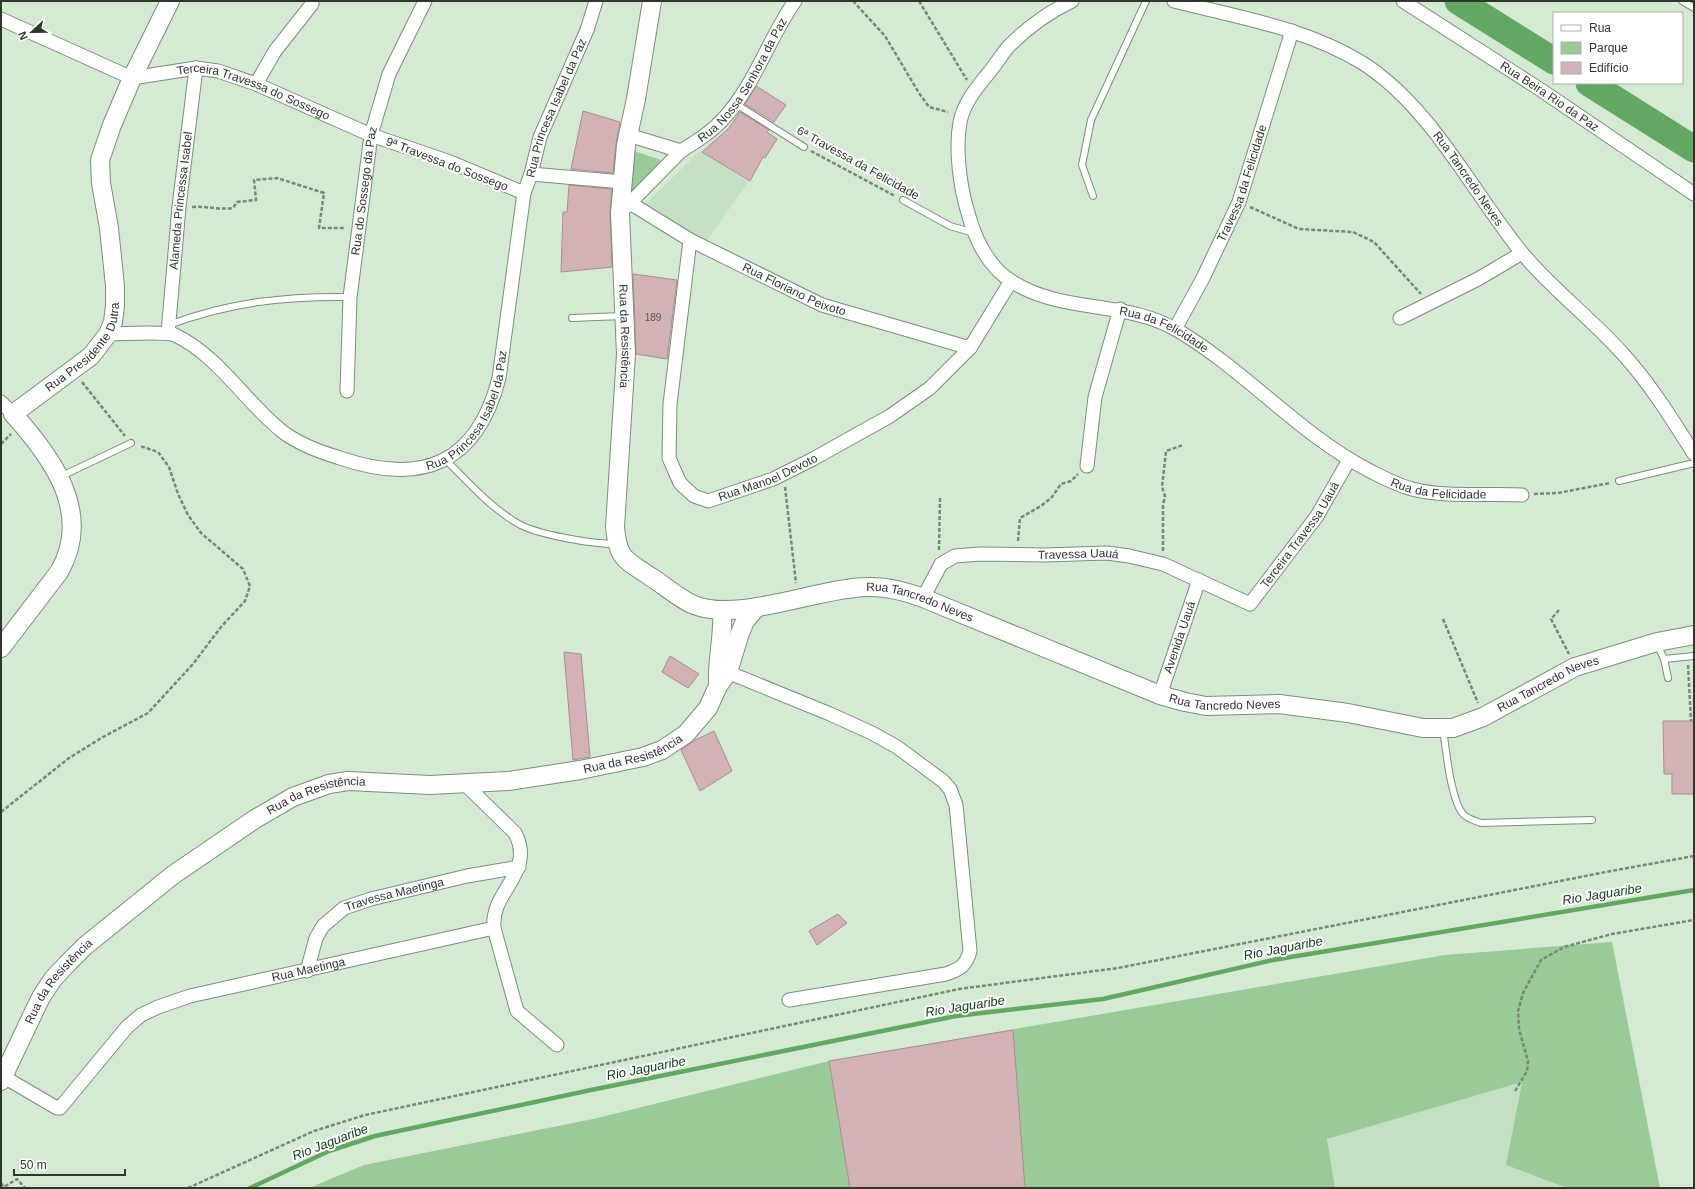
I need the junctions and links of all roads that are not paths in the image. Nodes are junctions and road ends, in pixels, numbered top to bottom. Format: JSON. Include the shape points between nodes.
{"nodes":[{"id":1,"x":170,"y":1,"type":"edge"},
{"id":2,"x":426,"y":1,"type":"edge"},
{"id":3,"x":596,"y":1,"type":"edge"},
{"id":4,"x":795,"y":1,"type":"edge"},
{"id":5,"x":1072,"y":1,"type":"edge"},
{"id":6,"x":1146,"y":1,"type":"edge"},
{"id":7,"x":1174,"y":1,"type":"edge"},
{"id":8,"x":1403,"y":1,"type":"edge"},
{"id":9,"x":1682,"y":1,"type":"edge"},
{"id":10,"x":648,"y":2,"type":"edge"},
{"id":11,"x":312,"y":4,"type":"dead end"},
{"id":12,"x":1694,"y":8,"type":"edge"},
{"id":13,"x":1,"y":19,"type":"edge"},
{"id":14,"x":1292,"y":31,"type":"junction"},
{"id":15,"x":196,"y":68,"type":"junction"},
{"id":16,"x":132,"y":78,"type":"junction"},
{"id":17,"x":256,"y":84,"type":"junction"},
{"id":18,"x":736,"y":104,"type":"junction"},
{"id":19,"x":371,"y":135,"type":"junction"},
{"id":20,"x":628,"y":135,"type":"junction"},
{"id":21,"x":804,"y":147,"type":"road end"},
{"id":22,"x":681,"y":151,"type":"junction"},
{"id":23,"x":531,"y":174,"type":"junction"},
{"id":24,"x":623,"y":182,"type":"junction"},
{"id":25,"x":524,"y":193,"type":"junction"},
{"id":26,"x":1694,"y":194,"type":"edge"},
{"id":27,"x":1093,"y":196,"type":"dead end"},
{"id":28,"x":902,"y":200,"type":"road end"},
{"id":29,"x":625,"y":208,"type":"junction"},
{"id":30,"x":974,"y":233,"type":"junction"},
{"id":31,"x":690,"y":240,"type":"junction"},
{"id":32,"x":1522,"y":253,"type":"junction"},
{"id":33,"x":1011,"y":281,"type":"junction"},
{"id":34,"x":350,"y":297,"type":"junction"},
{"id":35,"x":1120,"y":309,"type":"junction"},
{"id":36,"x":624,"y":316,"type":"junction"},
{"id":37,"x":572,"y":318,"type":"dead end"},
{"id":38,"x":1400,"y":318,"type":"dead end"},
{"id":39,"x":168,"y":329,"type":"junction"},
{"id":40,"x":1175,"y":329,"type":"junction"},
{"id":41,"x":108,"y":334,"type":"junction"},
{"id":42,"x":970,"y":348,"type":"junction"},
{"id":43,"x":347,"y":391,"type":"dead end"},
{"id":44,"x":7,"y":408,"type":"edge"},
{"id":45,"x":131,"y":443,"type":"road end"},
{"id":46,"x":1694,"y":454,"type":"edge"},
{"id":47,"x":446,"y":460,"type":"junction"},
{"id":48,"x":1350,"y":460,"type":"junction"},
{"id":49,"x":1694,"y":463,"type":"edge"},
{"id":50,"x":1087,"y":466,"type":"road end"},
{"id":51,"x":64,"y":475,"type":"junction"},
{"id":52,"x":1618,"y":481,"type":"road end"},
{"id":53,"x":1522,"y":495,"type":"road end"},
{"id":54,"x":616,"y":544,"type":"junction"},
{"id":55,"x":1199,"y":580,"type":"junction"},
{"id":56,"x":923,"y":598,"type":"junction"},
{"id":57,"x":1246,"y":604,"type":"joint"},
{"id":58,"x":757,"y":607,"type":"junction"},
{"id":59,"x":722,"y":610,"type":"junction"},
{"id":60,"x":1694,"y":635,"type":"edge"},
{"id":61,"x":1657,"y":642,"type":"junction"},
{"id":62,"x":1,"y":648,"type":"edge"},
{"id":63,"x":1694,"y":656,"type":"edge"},
{"id":64,"x":1664,"y":659,"type":"junction"},
{"id":65,"x":721,"y":675,"type":"junction"},
{"id":66,"x":1668,"y":678,"type":"dead end"},
{"id":67,"x":1160,"y":694,"type":"junction"},
{"id":68,"x":1443,"y":729,"type":"junction"},
{"id":69,"x":466,"y":785,"type":"junction"},
{"id":70,"x":1592,"y":820,"type":"dead end"},
{"id":71,"x":519,"y":867,"type":"junction"},
{"id":72,"x":494,"y":928,"type":"junction"},
{"id":73,"x":307,"y":971,"type":"junction"},
{"id":74,"x":789,"y":1000,"type":"dead end"},
{"id":75,"x":557,"y":1045,"type":"dead end"},
{"id":76,"x":2,"y":1079,"type":"edge"}],
"edges":[{"from":1,"to":16,"type":"street","name":"Rua Presidente Dutra"},
{"from":2,"to":19,"type":"street","name":"Rua do Sossego da Paz","via":[[389,74]]},
{"from":3,"to":23,"type":"street","name":"Rua Princesa Isabel da Paz","via":[[587,30],[540,137]]},
{"from":4,"to":18,"type":"street","name":"Rua Nossa Senhora da Paz"},
{"from":5,"to":30,"type":"street","name":"Rua da Felicidade","via":[[1058,8],[1008,47],[965,106],[960,123],[959,156],[965,203]]},
{"from":6,"to":27,"type":"lane","via":[[1091,120],[1082,165]]},
{"from":7,"to":14,"type":"street","name":"Rua Tancredo Neves"},
{"from":8,"to":26,"type":"street","name":"Rua Beira Rio da Paz","via":[[1542,90]]},
{"from":9,"to":12,"type":"lane"},
{"from":10,"to":20,"type":"street","name":"Rua da Resistência"},
{"from":11,"to":17,"type":"street","via":[[275,51]]},
{"from":13,"to":16,"type":"street"},
{"from":14,"to":32,"type":"street","name":"Rua Tancredo Neves","via":[[1344,52],[1387,81],[1441,141]]},
{"from":14,"to":40,"type":"street","name":"Travessa da Felicidade","via":[[1239,202],[1203,278]]},
{"from":15,"to":16,"type":"street","name":"Terceira Travessa do Sossego"},
{"from":15,"to":17,"type":"street","name":"Terceira Travessa do Sossego","via":[[218,71]]},
{"from":15,"to":39,"type":"street","name":"Alameda Princessa Isabel","via":[[179,207]]},
{"from":16,"to":41,"type":"street","name":"Rua Presidente Dutra","via":[[100,160],[101,183],[109,228],[115,306]]},
{"from":17,"to":19,"type":"street","name":"Terceira Travessa do Sossego"},
{"from":18,"to":21,"type":"lane","name":"6ª Travessa da Felicidade"},
{"from":18,"to":22,"type":"street","name":"Rua Nossa Senhora da Paz","via":[[715,128]]},
{"from":19,"to":25,"type":"street","name":"9ª Travessa do Sossego","via":[[450,162]]},
{"from":19,"to":34,"type":"street","name":"Rua do Sossego da Paz"},
{"from":20,"to":22,"type":"street"},
{"from":20,"to":24,"type":"street","name":"Rua da Resistência"},
{"from":22,"to":29,"type":"street","name":"Rua Nossa Senhora da Paz"},
{"from":23,"to":24,"type":"street"},
{"from":23,"to":25,"type":"street","name":"Rua Princesa Isabel da Paz"},
{"from":24,"to":29,"type":"street","name":"Rua da Resistência"},
{"from":25,"to":47,"type":"street","name":"Rua Princesa Isabel da Paz","via":[[494,399],[475,432],[461,449]]},
{"from":28,"to":30,"type":"lane","name":"6ª Travessa da Felicidade","via":[[950,226]]},
{"from":29,"to":31,"type":"street","name":"Rua Floriano Peixoto"},
{"from":29,"to":36,"type":"street","name":"Rua da Resistência"},
{"from":30,"to":33,"type":"street","name":"Rua da Felicidade","via":[[996,268]]},
{"from":31,"to":42,"type":"street","name":"Rua Floriano Peixoto","via":[[822,305]]},
{"from":31,"to":42,"type":"street","name":"Rua Manoel Devoto","via":[[670,404],[669,458],[680,484],[694,496],[708,501],[739,492],[783,474],[890,416],[930,388]]},
{"from":32,"to":38,"type":"street","via":[[1478,279]]},
{"from":32,"to":46,"type":"street","name":"Rua Tancredo Neves","via":[[1543,277],[1624,354]]},
{"from":33,"to":35,"type":"street","name":"Rua da Felicidade","via":[[1032,292],[1065,302]]},
{"from":33,"to":42,"type":"street","name":"Rua Manoel Devoto"},
{"from":34,"to":39,"type":"lane","via":[[309,296],[221,308],[196,314]]},
{"from":34,"to":43,"type":"street","name":"Rua do Sossego da Paz"},
{"from":35,"to":40,"type":"street","name":"Rua da Felicidade","via":[[1151,318]]},
{"from":35,"to":50,"type":"street","via":[[1095,397]]},
{"from":36,"to":37,"type":"lane"},
{"from":36,"to":54,"type":"street","name":"Rua da Resistência","via":[[626,354],[617,469]]},
{"from":39,"to":41,"type":"street","name":"Rua Princesa Isabel da Paz"},
{"from":39,"to":47,"type":"street","name":"Rua Princesa Isabel da Paz","via":[[197,349],[271,422],[305,446],[352,462],[395,471],[415,470]]},
{"from":40,"to":48,"type":"street","name":"Rua da Felicidade","via":[[1233,368],[1298,423]]},
{"from":41,"to":44,"type":"street","name":"Rua Presidente Dutra","via":[[91,356]]},
{"from":44,"to":51,"type":"street","name":"Rua Presidente Dutra"},
{"from":45,"to":51,"type":"lane"},
{"from":47,"to":54,"type":"lane","via":[[500,512],[519,524],[582,541]]},
{"from":48,"to":53,"type":"street","name":"Rua da Felicidade","via":[[1411,489],[1446,494]]},
{"from":48,"to":57,"type":"street","name":"Terceira Travessa Uauá","via":[[1317,516],[1253,601]]},
{"from":49,"to":52,"type":"lane"},
{"from":51,"to":62,"type":"street","name":"Rua Presidente Dutra","via":[[72,512],[71,546],[67,559]]},
{"from":54,"to":59,"type":"street","via":[[624,558],[694,605]]},
{"from":55,"to":56,"type":"street","name":"Travessa Uauá","via":[[1163,564],[1107,553],[955,556],[942,564]]},
{"from":55,"to":57,"type":"street","name":"Travessa Uauá"},
{"from":55,"to":67,"type":"street","name":"Avenida Uauá"},
{"from":56,"to":58,"type":"street","name":"Rua Tancredo Neves","via":[[890,588],[868,586],[846,588]]},
{"from":56,"to":67,"type":"street","name":"Rua Tancredo Neves"},
{"from":58,"to":59,"type":"street"},
{"from":58,"to":65,"type":"street","name":"Rua da Resistência","via":[[745,621]]},
{"from":59,"to":65,"type":"street","name":"Rua da Resistência","via":[[724,627]]},
{"from":60,"to":61,"type":"street","name":"Rua Tancredo Neves"},
{"from":61,"to":64,"type":"lane"},
{"from":61,"to":68,"type":"street","name":"Rua Tancredo Neves","via":[[1575,667],[1483,717],[1463,726]]},
{"from":63,"to":64,"type":"lane"},
{"from":64,"to":66,"type":"lane"},
{"from":65,"to":69,"type":"street","name":"Rua da Resistência","via":[[708,708],[694,725],[676,741],[653,754],[580,770]]},
{"from":65,"to":74,"type":"street","via":[[858,727],[897,747],[943,781],[950,789],[956,805],[970,951],[963,967],[946,974]]},
{"from":67,"to":68,"type":"street","name":"Rua Tancredo Neves","via":[[1206,706],[1279,704],[1348,713],[1423,728]]},
{"from":68,"to":70,"type":"lane","via":[[1458,807],[1466,816],[1481,823]]},
{"from":69,"to":71,"type":"street","via":[[515,833],[521,847]]},
{"from":69,"to":76,"type":"street","name":"Rua da Resistência","via":[[348,781],[329,784],[293,797],[255,819],[173,875],[90,941],[68,963],[41,997]]},
{"from":71,"to":72,"type":"street","via":[[496,911],[493,919]]},
{"from":71,"to":73,"type":"street","name":"Travessa Maetinga","via":[[467,876],[344,908],[323,926],[316,938]]},
{"from":72,"to":73,"type":"street","name":"Rua Maetinga"},
{"from":72,"to":75,"type":"street","via":[[517,1011]]},
{"from":73,"to":76,"type":"street","name":"Rua Maetinga","via":[[190,996],[141,1015],[110,1046],[60,1108]]}]}
